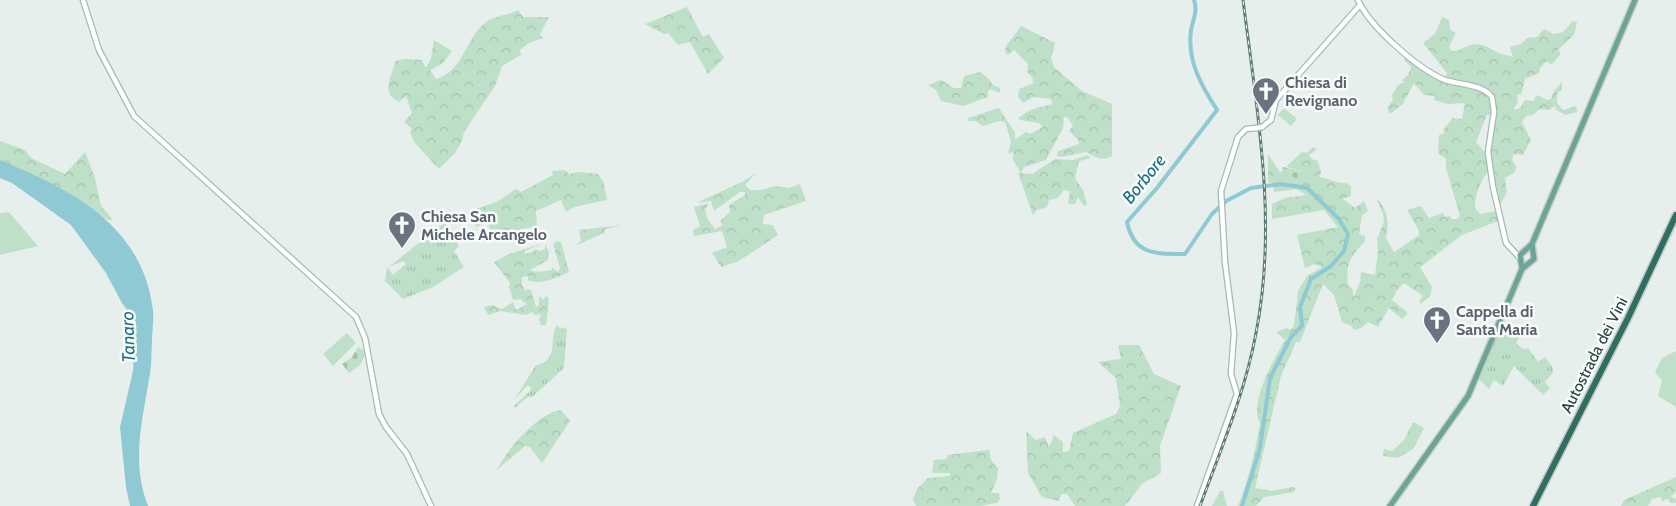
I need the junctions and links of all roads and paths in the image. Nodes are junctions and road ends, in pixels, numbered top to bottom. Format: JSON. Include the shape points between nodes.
{"nodes":[{"id":1,"x":83,"y":0,"type":"edge"},
{"id":2,"x":1635,"y":0,"type":"edge"},
{"id":3,"x":1359,"y":2,"type":"edge"},
{"id":4,"x":1676,"y":216,"type":"edge"},
{"id":5,"x":1676,"y":222,"type":"edge"},
{"id":6,"x":1525,"y":256,"type":"junction"},
{"id":7,"x":1618,"y":340,"type":"junction"},
{"id":8,"x":431,"y":506,"type":"edge"},
{"id":9,"x":1197,"y":506,"type":"edge"},
{"id":10,"x":1390,"y":506,"type":"edge"},
{"id":11,"x":1535,"y":506,"type":"edge"}],
"edges":[{"from":1,"to":8,"type":"street","via":[[99,50],[132,114],[356,317],[365,338],[379,414],[407,454]]},
{"from":2,"to":6,"type":"main road"},
{"from":3,"to":6,"type":"street","via":[[1373,23],[1424,67],[1440,77],[1482,90],[1492,97],[1494,112],[1488,158],[1504,238],[1512,250]]},
{"from":3,"to":9,"type":"street","via":[[1276,100],[1272,118],[1261,127],[1243,131],[1237,139],[1222,188],[1234,333],[1231,374],[1237,394]]},
{"from":4,"to":7,"type":"highway","name":"Autostrada dei Vini"},
{"from":5,"to":7,"type":"highway","name":"Autostrada dei Vini"},
{"from":6,"to":10,"type":"main road","via":[[1468,396]]},
{"from":7,"to":11,"type":"highway","name":"Autostrada dei Vini"}]}
